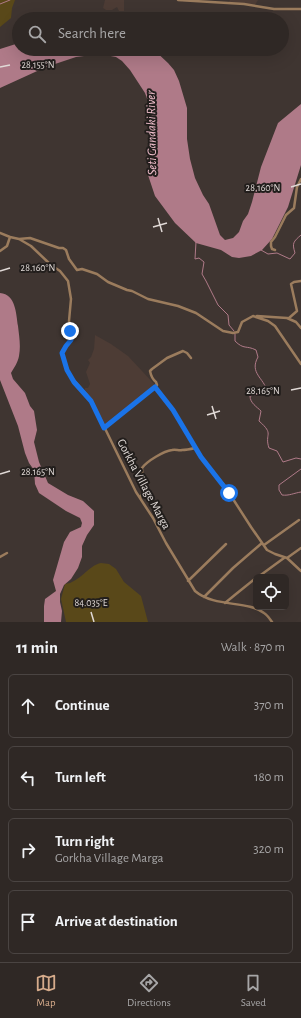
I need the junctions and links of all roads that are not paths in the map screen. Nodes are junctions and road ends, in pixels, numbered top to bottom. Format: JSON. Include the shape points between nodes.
{"nodes":[{"id":1,"x":179,"y":0,"type":"edge"},
{"id":2,"x":301,"y":9,"type":"edge"},
{"id":3,"x":301,"y":178,"type":"edge"},
{"id":4,"x":0,"y":233,"type":"edge"},
{"id":5,"x":10,"y":238,"type":"junction"},
{"id":6,"x":19,"y":238,"type":"junction"},
{"id":7,"x":275,"y":250,"type":"dead end"},
{"id":8,"x":0,"y":251,"type":"edge"},
{"id":9,"x":301,"y":281,"type":"edge"},
{"id":10,"x":256,"y":316,"type":"junction"},
{"id":11,"x":289,"y":318,"type":"junction"},
{"id":12,"x":301,"y":328,"type":"edge"},
{"id":13,"x":191,"y":358,"type":"dead end"},
{"id":14,"x":301,"y":364,"type":"edge"},
{"id":15,"x":155,"y":387,"type":"junction"},
{"id":16,"x":104,"y":428,"type":"junction"},
{"id":17,"x":195,"y":448,"type":"junction"},
{"id":18,"x":140,"y":498,"type":"junction"},
{"id":19,"x":299,"y":520,"type":"dead end"},
{"id":20,"x":226,"y":544,"type":"dead end"},
{"id":21,"x":263,"y":544,"type":"junction"},
{"id":22,"x":301,"y":548,"type":"edge"},
{"id":23,"x":7,"y":553,"type":"dead end"},
{"id":24,"x":0,"y":557,"type":"edge"},
{"id":25,"x":286,"y":558,"type":"junction"},
{"id":26,"x":300,"y":570,"type":"edge"},
{"id":27,"x":263,"y":574,"type":"edge"},
{"id":28,"x":188,"y":581,"type":"junction"},
{"id":29,"x":253,"y":581,"type":"edge"},
{"id":30,"x":204,"y":597,"type":"junction"},
{"id":31,"x":225,"y":604,"type":"junction"},
{"id":32,"x":272,"y":622,"type":"edge"}],
"edges":[{"from":1,"to":2,"type":"street"},
{"from":3,"to":7,"type":"street","via":[[294,208],[286,215],[271,242],[270,246]]},
{"from":4,"to":5,"type":"street"},
{"from":5,"to":6,"type":"street"},
{"from":5,"to":8,"type":"street","via":[[7,246]]},
{"from":6,"to":10,"type":"street","via":[[30,238],[63,248],[77,270],[97,274],[108,282],[148,299],[188,310],[223,331],[238,332],[244,320]]},
{"from":6,"to":16,"type":"street","name":"Gorkha Village Marga","via":[[60,271],[68,281],[71,299],[71,340],[62,353],[70,377],[86,394]]},
{"from":9,"to":11,"type":"street","via":[[291,284],[296,311]]},
{"from":10,"to":11,"type":"street"},
{"from":10,"to":14,"type":"street","via":[[275,326]]},
{"from":11,"to":12,"type":"street"},
{"from":13,"to":15,"type":"street","via":[[183,351],[152,369],[150,375],[156,382]]},
{"from":15,"to":16,"type":"street"},
{"from":15,"to":17,"type":"street","via":[[173,410]]},
{"from":16,"to":18,"type":"street","name":"Gorkha Village Marga"},
{"from":17,"to":18,"type":"street","via":[[182,451],[174,449],[149,460],[142,468],[143,492]]},
{"from":17,"to":21,"type":"street","via":[[224,485]]},
{"from":18,"to":28,"type":"street","name":"Gorkha Village Marga"},
{"from":19,"to":21,"type":"street"},
{"from":20,"to":28,"type":"street"},
{"from":21,"to":25,"type":"street","via":[[269,552]]},
{"from":21,"to":30,"type":"street","via":[[232,568]]},
{"from":22,"to":25,"type":"street"},
{"from":23,"to":24,"type":"street"},
{"from":25,"to":26,"type":"street"},
{"from":25,"to":27,"type":"street"},
{"from":28,"to":30,"type":"street","name":"Gorkha Village Marga","via":[[195,591]]},
{"from":29,"to":31,"type":"street"},
{"from":30,"to":31,"type":"street","name":"Gorkha Village Marga"},
{"from":31,"to":32,"type":"street","name":"Gorkha Village Marga","via":[[257,610]]}]}
